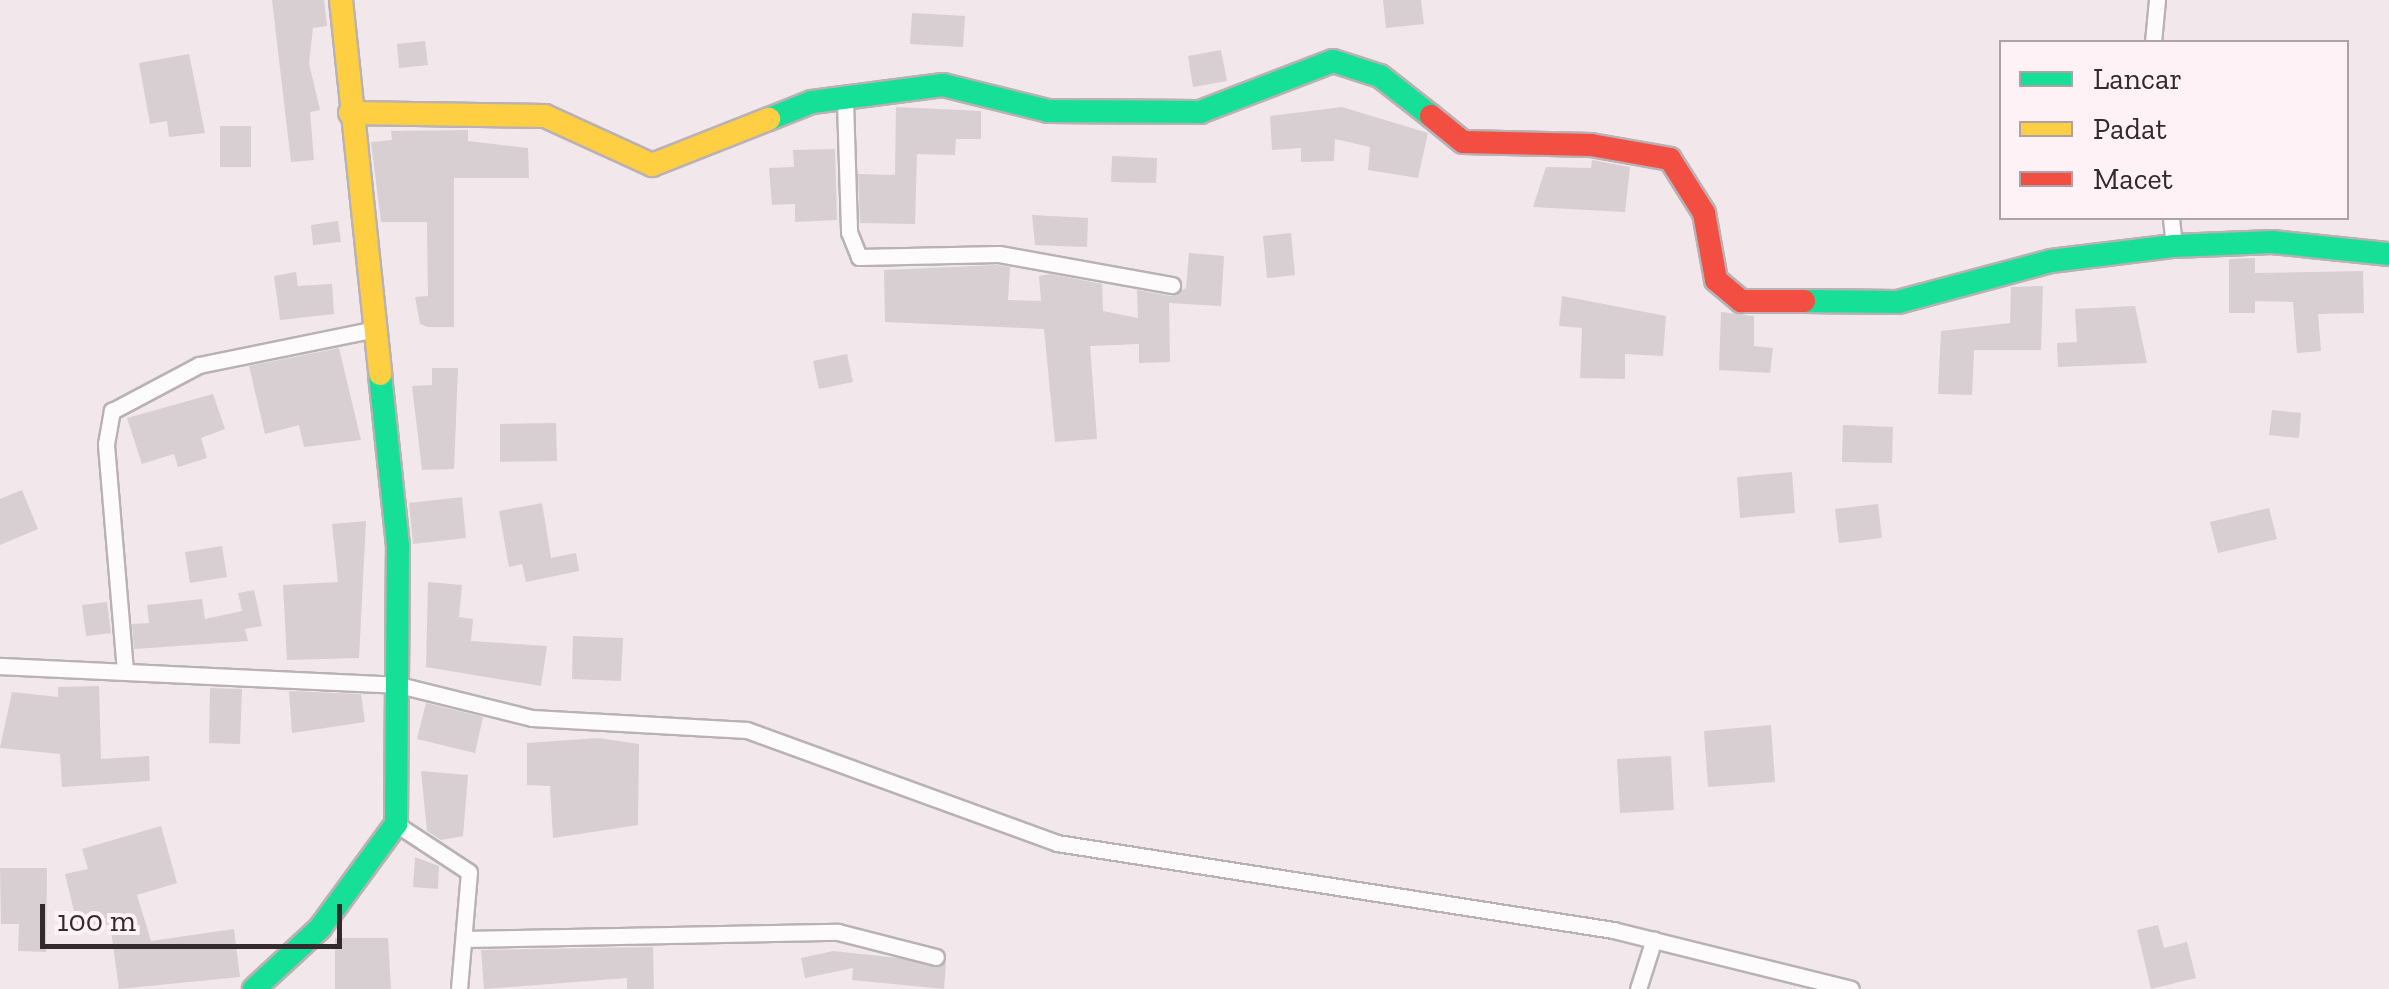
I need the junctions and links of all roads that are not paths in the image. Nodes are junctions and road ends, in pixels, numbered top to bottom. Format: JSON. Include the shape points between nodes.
{"nodes":[{"id":1,"x":341,"y":0,"type":"edge"},
{"id":2,"x":2157,"y":0,"type":"edge"},
{"id":3,"x":2154,"y":40,"type":"edge"},
{"id":4,"x":844,"y":102,"type":"junction"},
{"id":5,"x":350,"y":113,"type":"junction"},
{"id":6,"x":2171,"y":220,"type":"edge"},
{"id":7,"x":2174,"y":246,"type":"junction"},
{"id":8,"x":2389,"y":254,"type":"edge"},
{"id":9,"x":1172,"y":286,"type":"dead end"},
{"id":10,"x":372,"y":330,"type":"junction"},
{"id":11,"x":0,"y":666,"type":"edge"},
{"id":12,"x":126,"y":671,"type":"junction"},
{"id":13,"x":400,"y":685,"type":"junction"},
{"id":14,"x":396,"y":824,"type":"junction"},
{"id":15,"x":464,"y":939,"type":"junction"},
{"id":16,"x":1654,"y":939,"type":"junction"},
{"id":17,"x":936,"y":956,"type":"dead end"},
{"id":18,"x":254,"y":989,"type":"edge"},
{"id":19,"x":459,"y":989,"type":"edge"},
{"id":20,"x":1638,"y":989,"type":"edge"},
{"id":21,"x":1851,"y":989,"type":"edge"}],
"edges":[{"from":1,"to":5,"type":"street"},
{"from":2,"to":3,"type":"street"},
{"from":4,"to":5,"type":"street","via":[[795,106],[652,165],[545,116]]},
{"from":4,"to":7,"type":"street","via":[[943,85],[1048,111],[1187,113],[1241,99],[1314,63],[1356,66],[1463,142],[1591,145],[1670,159],[1704,213],[1721,289],[1762,304],[1898,302],[2050,261]]},
{"from":4,"to":9,"type":"street","via":[[849,232],[859,256],[999,254]]},
{"from":5,"to":10,"type":"street"},
{"from":6,"to":7,"type":"street"},
{"from":7,"to":8,"type":"street","via":[[2272,242]]},
{"from":10,"to":12,"type":"street","via":[[199,365],[112,411],[106,444]]},
{"from":10,"to":13,"type":"street","via":[[398,546]]},
{"from":11,"to":12,"type":"street"},
{"from":12,"to":13,"type":"street"},
{"from":13,"to":14,"type":"street"},
{"from":13,"to":16,"type":"street","via":[[532,718],[747,730],[1057,843]]},
{"from":14,"to":15,"type":"street","via":[[413,843],[464,863]]},
{"from":14,"to":18,"type":"street","via":[[320,928]]},
{"from":15,"to":17,"type":"street","via":[[838,932]]},
{"from":15,"to":19,"type":"street"},
{"from":16,"to":20,"type":"street"},
{"from":16,"to":21,"type":"street"}]}
